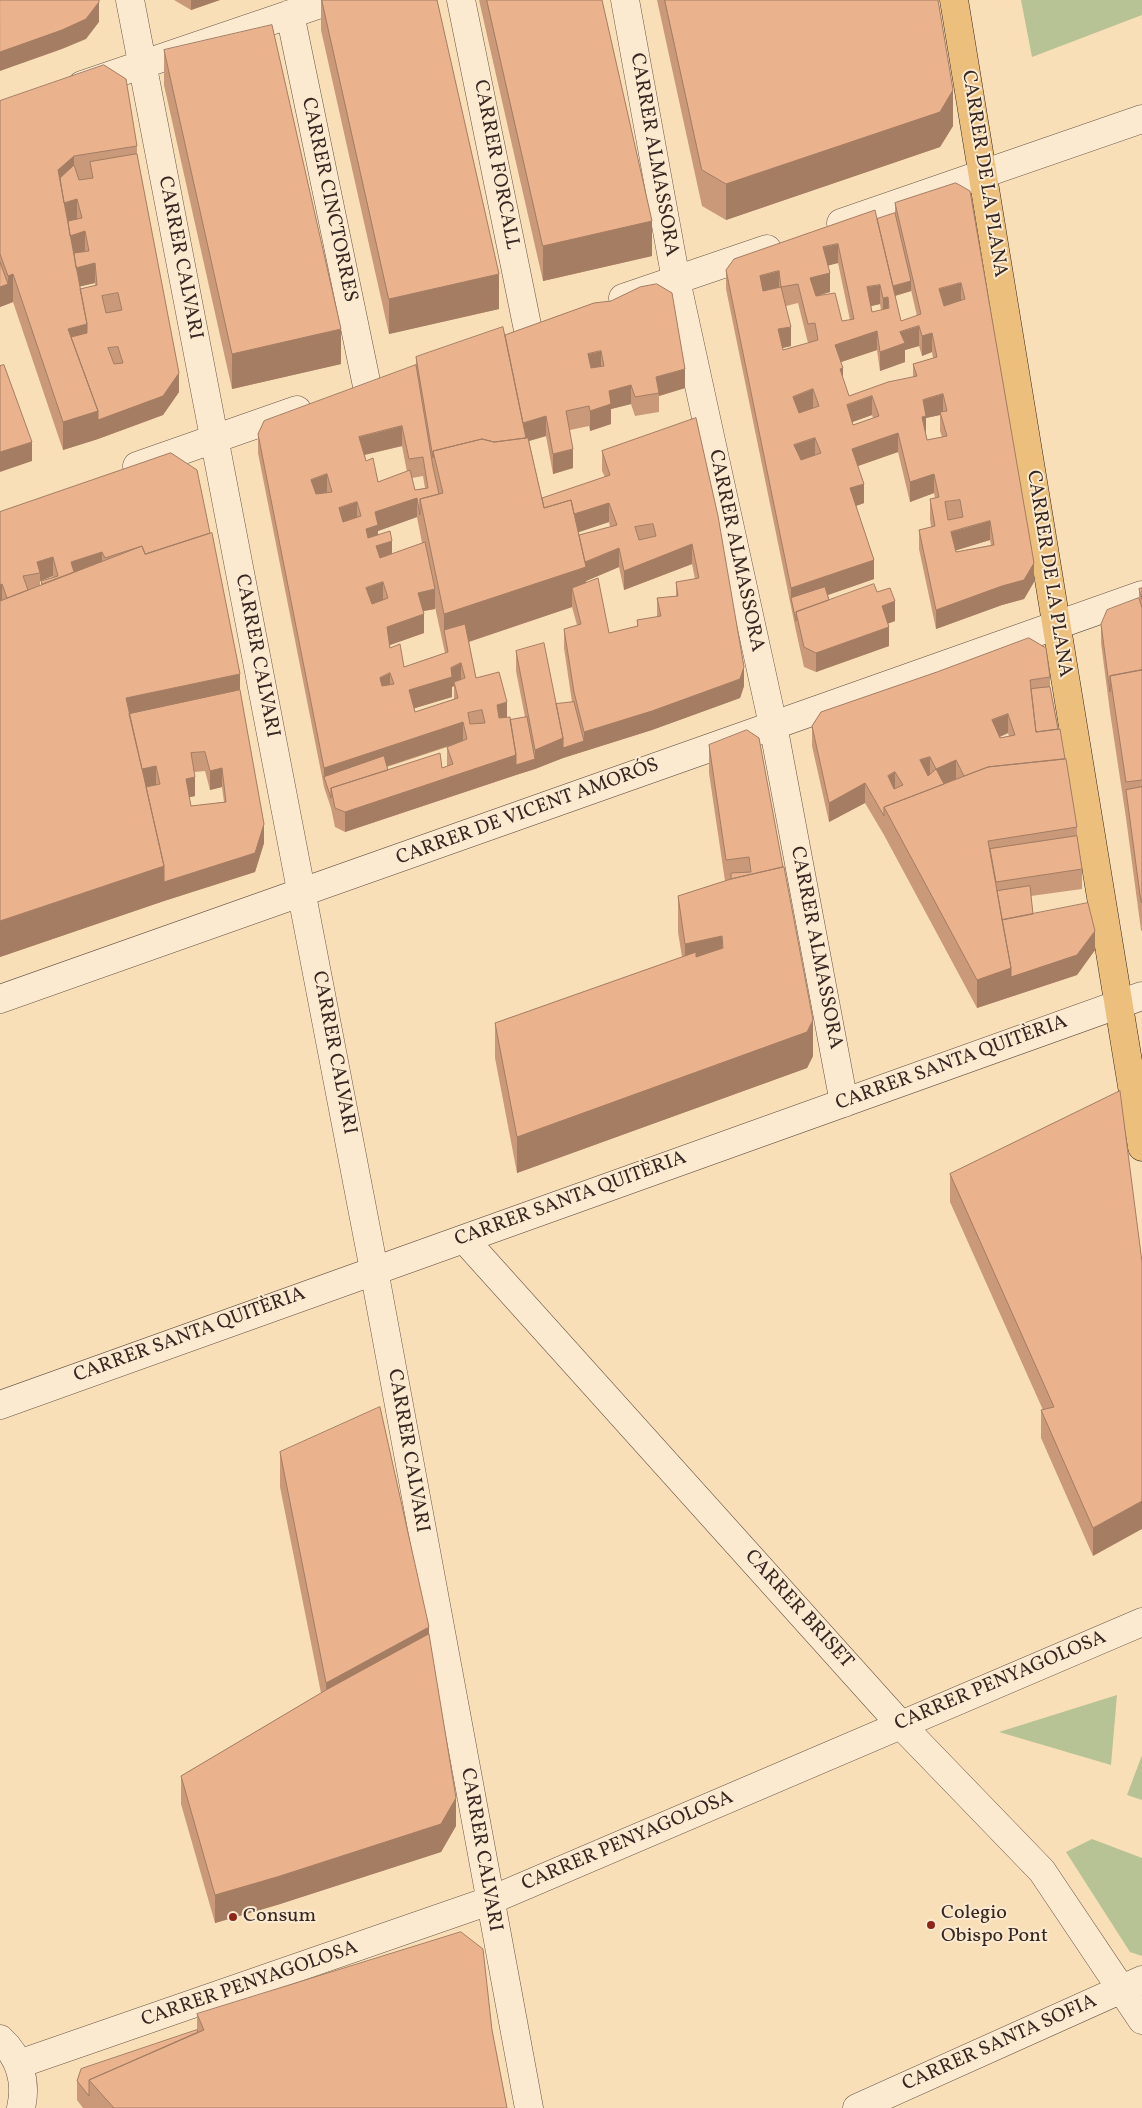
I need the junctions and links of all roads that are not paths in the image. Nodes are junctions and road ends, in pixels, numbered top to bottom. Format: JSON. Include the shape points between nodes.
{"nodes":[{"id":1,"x":130,"y":0,"type":"edge"},
{"id":2,"x":332,"y":0,"type":"edge"},
{"id":3,"x":461,"y":0,"type":"edge"},
{"id":4,"x":625,"y":0,"type":"edge"},
{"id":5,"x":954,"y":0,"type":"edge"},
{"id":6,"x":290,"y":14,"type":"junction"},
{"id":7,"x":143,"y":65,"type":"junction"},
{"id":8,"x":62,"y":92,"type":"edge"},
{"id":9,"x":1142,"y":119,"type":"edge"},
{"id":10,"x":983,"y":175,"type":"junction"},
{"id":11,"x":816,"y":232,"type":"edge"},
{"id":12,"x":788,"y":242,"type":"edge"},
{"id":13,"x":676,"y":280,"type":"junction"},
{"id":14,"x":602,"y":305,"type":"edge"},
{"id":15,"x":556,"y":321,"type":"edge"},
{"id":16,"x":528,"y":330,"type":"junction"},
{"id":17,"x":501,"y":339,"type":"edge"},
{"id":18,"x":394,"y":376,"type":"edge"},
{"id":19,"x":367,"y":386,"type":"junction"},
{"id":20,"x":214,"y":439,"type":"junction"},
{"id":21,"x":112,"y":474,"type":"edge"},
{"id":22,"x":1142,"y":595,"type":"edge"},
{"id":23,"x":1057,"y":626,"type":"junction"},
{"id":24,"x":773,"y":725,"type":"junction"},
{"id":25,"x":302,"y":894,"type":"junction"},
{"id":26,"x":0,"y":999,"type":"edge"},
{"id":27,"x":1130,"y":1000,"type":"edge"},
{"id":28,"x":844,"y":1103,"type":"junction"},
{"id":29,"x":1142,"y":1147,"type":"edge"},
{"id":30,"x":464,"y":1239,"type":"junction"},
{"id":31,"x":374,"y":1270,"type":"junction"},
{"id":32,"x":0,"y":1405,"type":"edge"},
{"id":33,"x":1142,"y":1622,"type":"edge"},
{"id":34,"x":901,"y":1725,"type":"junction"},
{"id":35,"x":489,"y":1901,"type":"junction"},
{"id":36,"x":1132,"y":1984,"type":"edge"},
{"id":37,"x":1142,"y":2020,"type":"edge"},
{"id":38,"x":0,"y":2039,"type":"edge"},
{"id":39,"x":19,"y":2064,"type":"junction"},
{"id":40,"x":21,"y":2108,"type":"edge"},
{"id":41,"x":529,"y":2108,"type":"edge"},
{"id":42,"x":857,"y":2108,"type":"edge"}],
"edges":[{"from":1,"to":7,"type":"street","name":"CARRER CALVARI"},
{"from":2,"to":6,"type":"street"},
{"from":3,"to":16,"type":"street","name":"CARRER FORCALL"},
{"from":4,"to":13,"type":"street","name":"CARRER ALMASSORA"},
{"from":5,"to":10,"type":"main road","name":"CARRER DE LA PLANA"},
{"from":6,"to":7,"type":"street"},
{"from":6,"to":19,"type":"street","name":"CARRER CINCTORRES"},
{"from":7,"to":8,"type":"street"},
{"from":7,"to":20,"type":"street","name":"CARRER CALVARI"},
{"from":9,"to":10,"type":"street"},
{"from":10,"to":11,"type":"street"},
{"from":10,"to":23,"type":"main road","name":"CARRER DE LA PLANA"},
{"from":12,"to":13,"type":"street"},
{"from":13,"to":14,"type":"street"},
{"from":13,"to":24,"type":"street","name":"CARRER ALMASSORA"},
{"from":15,"to":16,"type":"street"},
{"from":16,"to":17,"type":"street"},
{"from":18,"to":19,"type":"street"},
{"from":19,"to":20,"type":"street"},
{"from":20,"to":21,"type":"street"},
{"from":20,"to":25,"type":"street","name":"CARRER CALVARI"},
{"from":22,"to":23,"type":"street","name":"CARRER DE VICENT AMORÓS"},
{"from":23,"to":24,"type":"street","name":"CARRER DE VICENT AMORÓS"},
{"from":23,"to":27,"type":"main road","name":"CARRER DE LA PLANA"},
{"from":24,"to":25,"type":"street","name":"CARRER DE VICENT AMORÓS"},
{"from":24,"to":28,"type":"street","name":"CARRER ALMASSORA"},
{"from":25,"to":26,"type":"street","name":"CARRER DE VICENT AMORÓS"},
{"from":25,"to":31,"type":"street","name":"CARRER CALVARI"},
{"from":27,"to":28,"type":"street","name":"CARRER SANTA QUITÈRIA"},
{"from":27,"to":29,"type":"main road","name":"CARRER DE LA PLANA"},
{"from":28,"to":30,"type":"street","name":"CARRER SANTA QUITÈRIA"},
{"from":30,"to":31,"type":"street","name":"CARRER SANTA QUITÈRIA"},
{"from":30,"to":34,"type":"street","name":"CARRER BRISET"},
{"from":31,"to":32,"type":"street","name":"CARRER SANTA QUITÈRIA"},
{"from":31,"to":35,"type":"street","name":"CARRER CALVARI"},
{"from":33,"to":34,"type":"street","name":"CARRER PENYAGOLOSA"},
{"from":34,"to":35,"type":"street","name":"CARRER PENYAGOLOSA"},
{"from":34,"to":36,"type":"street","name":"CARRER BRISET","via":[[1042,1870]]},
{"from":35,"to":39,"type":"street","name":"CARRER PENYAGOLOSA"},
{"from":35,"to":41,"type":"street","name":"CARRER CALVARI"},
{"from":36,"to":37,"type":"street","name":"CARRER BRISET"},
{"from":36,"to":42,"type":"street","name":"CARRER SANTA SOFIA"},
{"from":38,"to":39,"type":"street"},
{"from":39,"to":40,"type":"street","via":[[23,2082]]}]}
